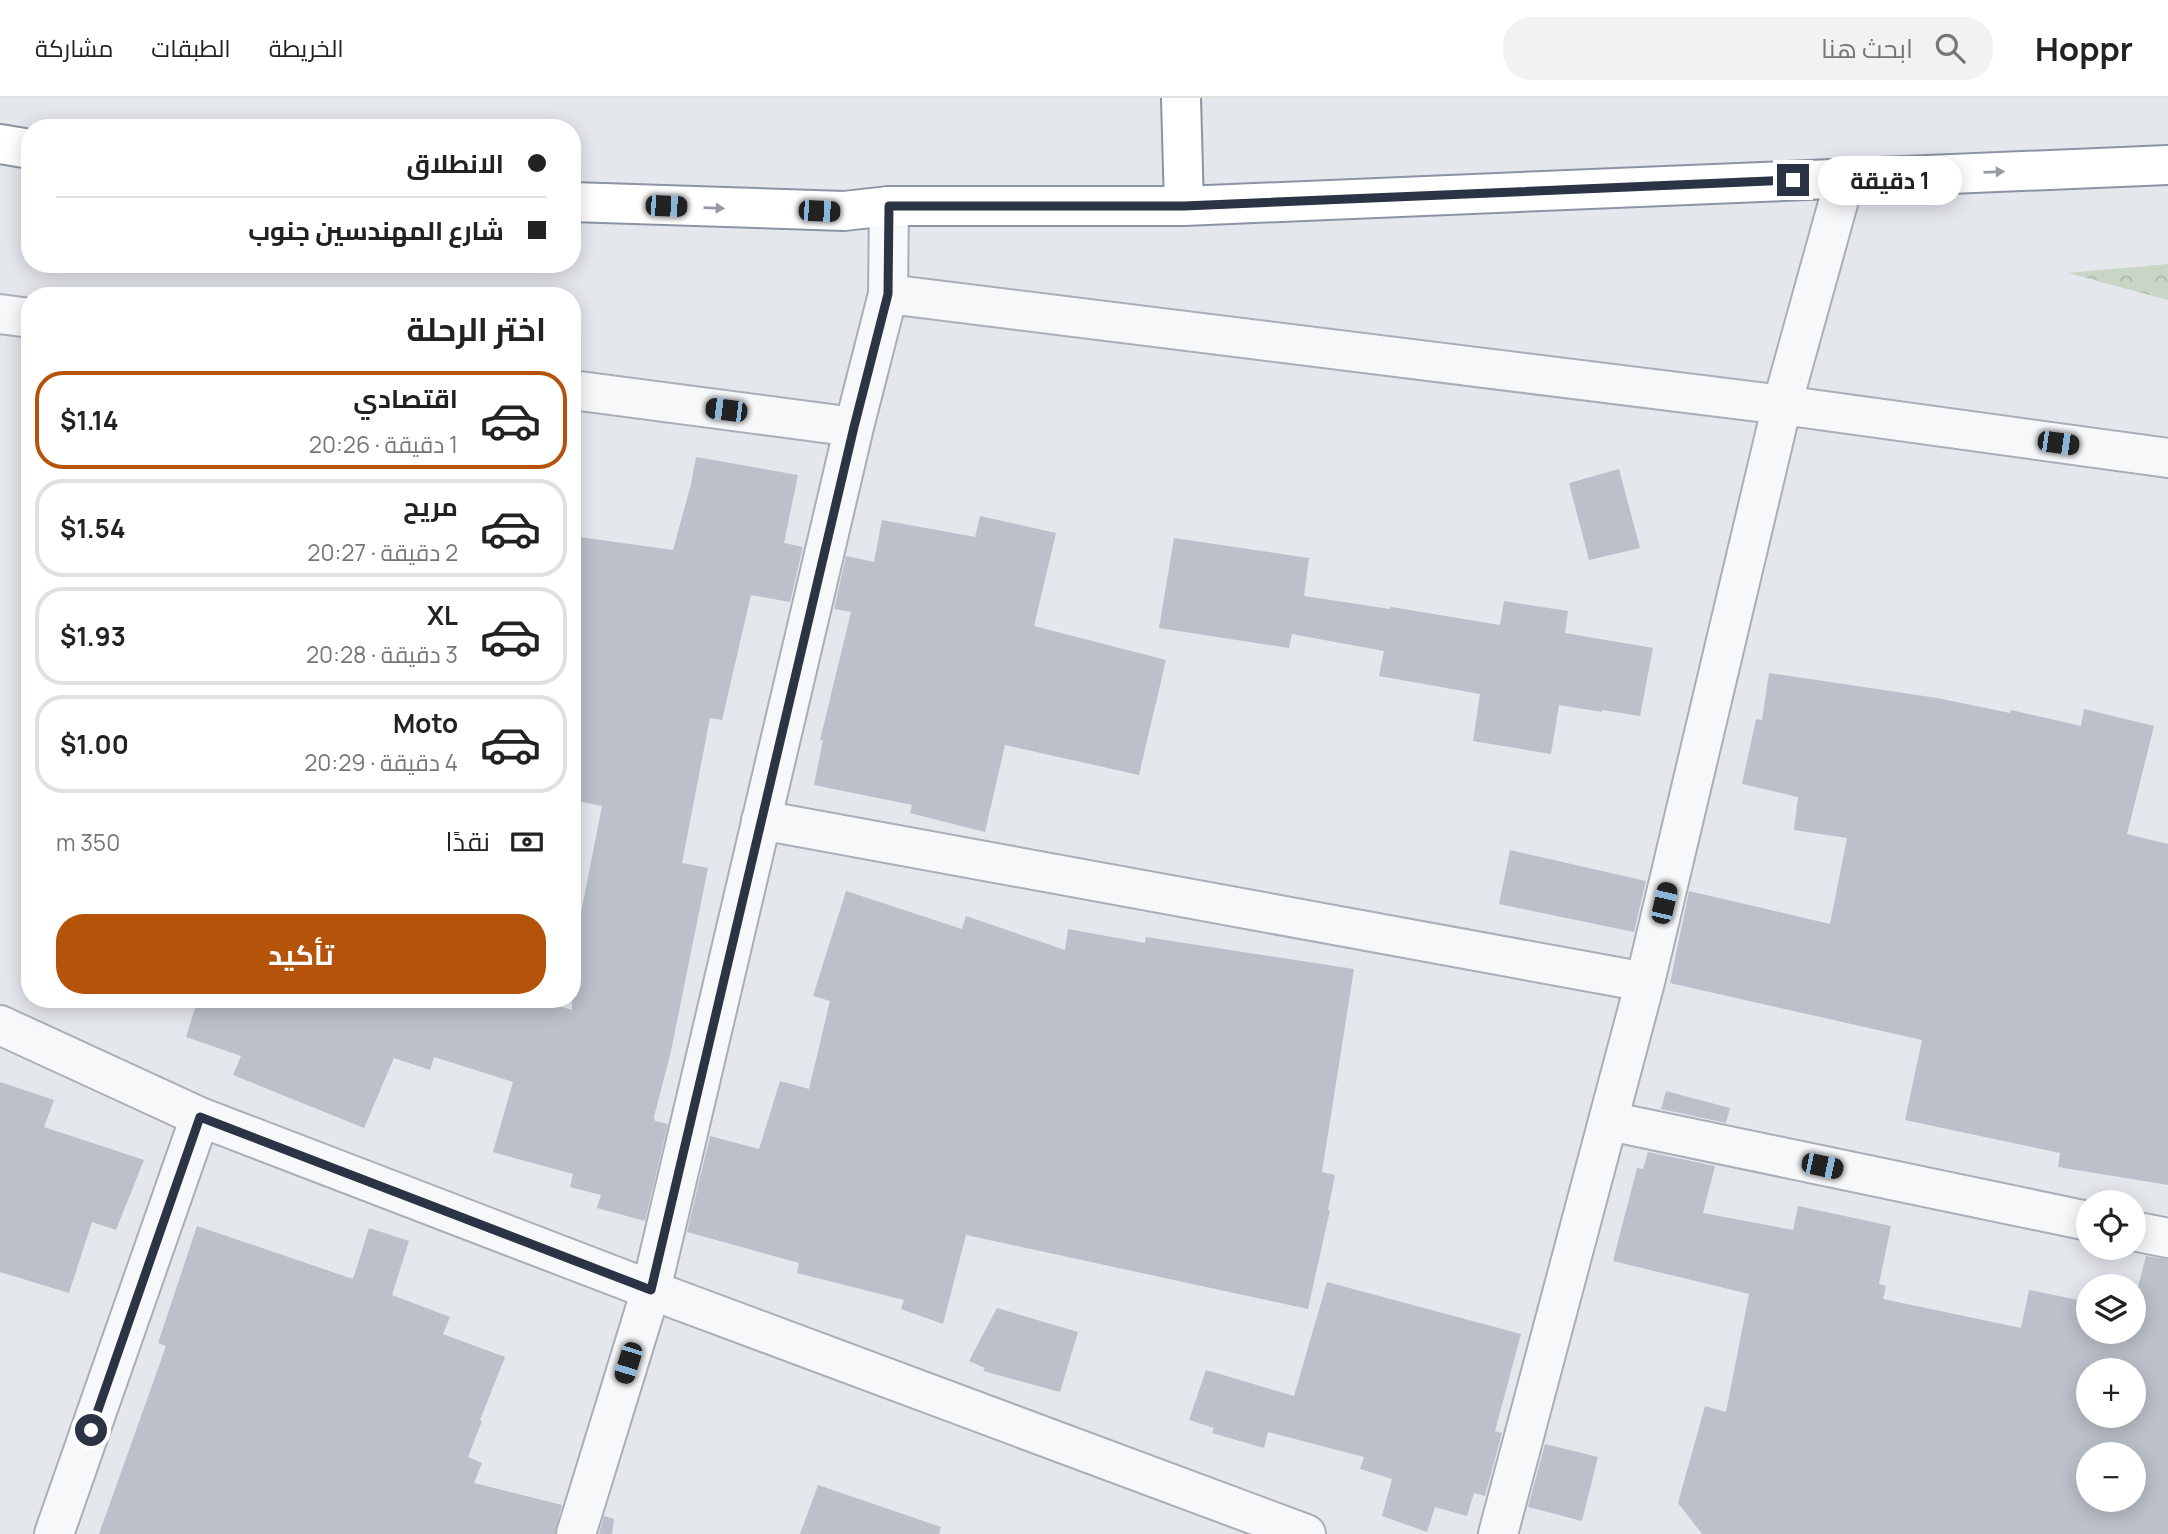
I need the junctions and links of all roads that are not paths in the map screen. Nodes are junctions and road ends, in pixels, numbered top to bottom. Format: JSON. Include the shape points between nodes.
{"nodes":[{"id":1,"x":1181,"y":98,"type":"edge"},
{"id":2,"x":0,"y":144,"type":"edge"},
{"id":3,"x":21,"y":148,"type":"edge"},
{"id":4,"x":2168,"y":165,"type":"edge"},
{"id":5,"x":1845,"y":178,"type":"junction"},
{"id":6,"x":581,"y":202,"type":"edge"},
{"id":7,"x":889,"y":206,"type":"junction"},
{"id":8,"x":1184,"y":206,"type":"junction"},
{"id":9,"x":888,"y":294,"type":"junction"},
{"id":10,"x":0,"y":314,"type":"edge"},
{"id":11,"x":21,"y":317,"type":"edge"},
{"id":12,"x":581,"y":391,"type":"edge"},
{"id":13,"x":1783,"y":405,"type":"junction"},
{"id":14,"x":854,"y":427,"type":"junction"},
{"id":15,"x":2168,"y":458,"type":"edge"},
{"id":16,"x":761,"y":820,"type":"junction"},
{"id":17,"x":1645,"y":982,"type":"junction"},
{"id":18,"x":0,"y":1025,"type":"edge"},
{"id":19,"x":200,"y":1117,"type":"junction"},
{"id":20,"x":1609,"y":1121,"type":"junction"},
{"id":21,"x":2076,"y":1218,"type":"edge"},
{"id":22,"x":2146,"y":1234,"type":"edge"},
{"id":23,"x":2168,"y":1238,"type":"edge"},
{"id":24,"x":651,"y":1290,"type":"junction"},
{"id":25,"x":54,"y":1534,"type":"edge"},
{"id":26,"x":576,"y":1534,"type":"edge"},
{"id":27,"x":1306,"y":1534,"type":"edge"},
{"id":28,"x":1498,"y":1534,"type":"edge"}],
"edges":[{"from":1,"to":8,"type":"highway"},
{"from":2,"to":3,"type":"highway"},
{"from":5,"to":4,"type":"highway","one_way":true},
{"from":5,"to":8,"type":"highway"},
{"from":5,"to":13,"type":"street"},
{"from":6,"to":7,"type":"highway","one_way":true,"via":[[844,211]]},
{"from":7,"to":8,"type":"highway"},
{"from":7,"to":9,"type":"street"},
{"from":9,"to":13,"type":"street"},
{"from":9,"to":14,"type":"street"},
{"from":10,"to":11,"type":"street"},
{"from":12,"to":14,"type":"street"},
{"from":13,"to":15,"type":"street"},
{"from":13,"to":17,"type":"street"},
{"from":14,"to":16,"type":"street"},
{"from":16,"to":17,"type":"street"},
{"from":16,"to":24,"type":"street"},
{"from":17,"to":20,"type":"street"},
{"from":18,"to":19,"type":"street"},
{"from":19,"to":24,"type":"street"},
{"from":19,"to":25,"type":"street"},
{"from":20,"to":21,"type":"street"},
{"from":20,"to":28,"type":"street"},
{"from":22,"to":23,"type":"street"},
{"from":24,"to":26,"type":"street"},
{"from":24,"to":27,"type":"street"}]}
